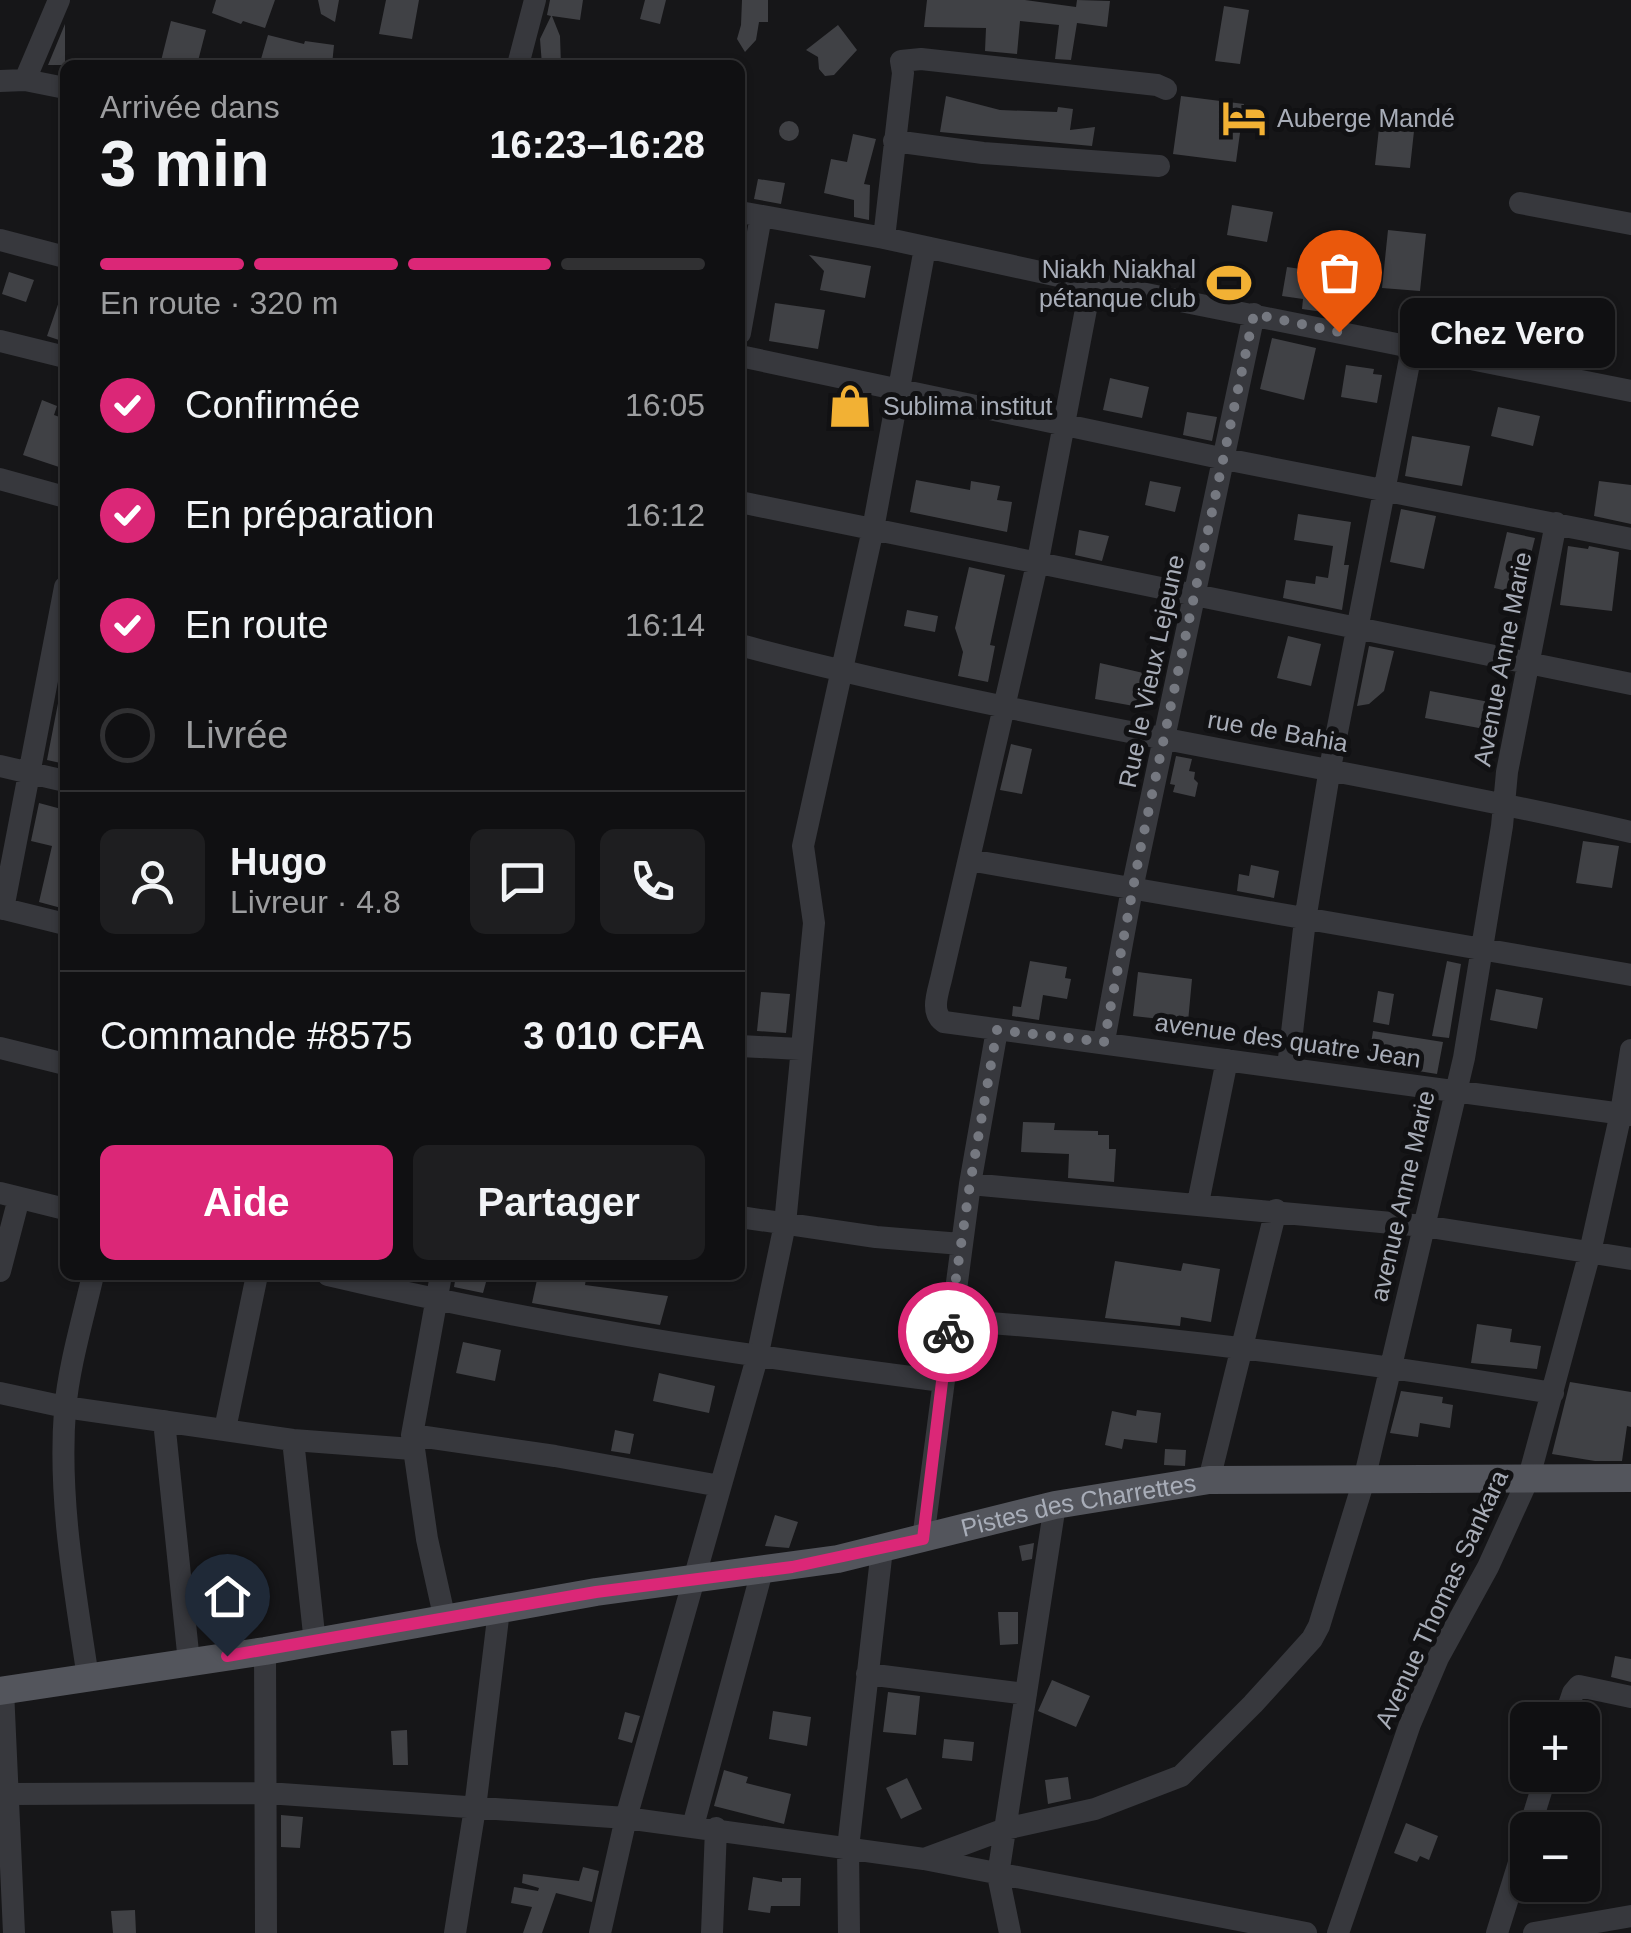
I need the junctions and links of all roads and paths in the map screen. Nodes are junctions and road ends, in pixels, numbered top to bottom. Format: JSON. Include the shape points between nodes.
{"nodes":[{"id":1,"x":58,"y":0,"type":"edge"},
{"id":2,"x":534,"y":0,"type":"edge"},
{"id":3,"x":519,"y":60,"type":"edge"},
{"id":4,"x":26,"y":80,"type":"junction"},
{"id":5,"x":0,"y":81,"type":"edge"},
{"id":6,"x":60,"y":87,"type":"edge"},
{"id":7,"x":1166,"y":89,"type":"dead end"},
{"id":8,"x":894,"y":141,"type":"junction"},
{"id":9,"x":1159,"y":166,"type":"dead end"},
{"id":10,"x":1520,"y":202,"type":"dead end"},
{"id":11,"x":750,"y":214,"type":"edge"},
{"id":12,"x":1631,"y":224,"type":"edge"},
{"id":13,"x":884,"y":238,"type":"junction"},
{"id":14,"x":1,"y":243,"type":"edge"},
{"id":15,"x":924,"y":248,"type":"junction"},
{"id":16,"x":60,"y":256,"type":"edge"},
{"id":17,"x":745,"y":274,"type":"edge"},
{"id":18,"x":1092,"y":283,"type":"junction"},
{"id":19,"x":1254,"y":314,"type":"junction"},
{"id":20,"x":0,"y":341,"type":"edge"},
{"id":21,"x":1412,"y":348,"type":"junction"},
{"id":22,"x":60,"y":356,"type":"edge"},
{"id":23,"x":745,"y":357,"type":"edge"},
{"id":24,"x":900,"y":389,"type":"junction"},
{"id":25,"x":1631,"y":391,"type":"edge"},
{"id":26,"x":1065,"y":425,"type":"junction"},
{"id":27,"x":1225,"y":459,"type":"junction"},
{"id":28,"x":0,"y":479,"type":"edge"},
{"id":29,"x":1386,"y":489,"type":"junction"},
{"id":30,"x":60,"y":496,"type":"edge"},
{"id":31,"x":745,"y":503,"type":"edge"},
{"id":32,"x":1556,"y":524,"type":"junction"},
{"id":33,"x":873,"y":529,"type":"junction"},
{"id":34,"x":1631,"y":539,"type":"edge"},
{"id":35,"x":1038,"y":560,"type":"junction"},
{"id":36,"x":1196,"y":594,"type":"junction"},
{"id":37,"x":1358,"y":628,"type":"junction"},
{"id":38,"x":60,"y":644,"type":"edge"},
{"id":39,"x":745,"y":647,"type":"edge"},
{"id":40,"x":1528,"y":662,"type":"junction"},
{"id":41,"x":841,"y":670,"type":"junction"},
{"id":42,"x":1631,"y":684,"type":"edge"},
{"id":43,"x":1003,"y":708,"type":"junction"},
{"id":44,"x":1163,"y":738,"type":"junction"},
{"id":45,"x":0,"y":766,"type":"edge"},
{"id":46,"x":1330,"y":768,"type":"junction"},
{"id":47,"x":29,"y":772,"type":"junction"},
{"id":48,"x":60,"y":780,"type":"edge"},
{"id":49,"x":1504,"y":805,"type":"junction"},
{"id":50,"x":1631,"y":832,"type":"edge"},
{"id":51,"x":969,"y":860,"type":"junction"},
{"id":52,"x":1132,"y":889,"type":"junction"},
{"id":53,"x":2,"y":909,"type":"edge"},
{"id":54,"x":1305,"y":920,"type":"junction"},
{"id":55,"x":60,"y":923,"type":"edge"},
{"id":56,"x":1482,"y":948,"type":"junction"},
{"id":57,"x":1631,"y":975,"type":"edge"},
{"id":58,"x":997,"y":1030,"type":"junction"},
{"id":59,"x":1104,"y":1042,"type":"junction"},
{"id":60,"x":745,"y":1046,"type":"edge"},
{"id":61,"x":0,"y":1048,"type":"edge"},
{"id":62,"x":800,"y":1050,"type":"junction"},
{"id":63,"x":1631,"y":1050,"type":"edge"},
{"id":64,"x":1227,"y":1060,"type":"junction"},
{"id":65,"x":60,"y":1063,"type":"edge"},
{"id":66,"x":1288,"y":1067,"type":"junction"},
{"id":67,"x":1454,"y":1090,"type":"junction"},
{"id":68,"x":1626,"y":1114,"type":"edge"},
{"id":69,"x":970,"y":1184,"type":"junction"},
{"id":70,"x":10,"y":1196,"type":"edge"},
{"id":71,"x":1198,"y":1202,"type":"junction"},
{"id":72,"x":60,"y":1208,"type":"edge"},
{"id":73,"x":1276,"y":1210,"type":"junction"},
{"id":74,"x":745,"y":1218,"type":"edge"},
{"id":75,"x":785,"y":1224,"type":"junction"},
{"id":76,"x":1424,"y":1226,"type":"junction"},
{"id":77,"x":962,"y":1244,"type":"junction"},
{"id":78,"x":1590,"y":1252,"type":"junction"},
{"id":79,"x":1631,"y":1259,"type":"edge"},
{"id":80,"x":0,"y":1271,"type":"edge"},
{"id":81,"x":92,"y":1280,"type":"edge"},
{"id":82,"x":257,"y":1280,"type":"edge"},
{"id":83,"x":349,"y":1280,"type":"edge"},
{"id":84,"x":440,"y":1280,"type":"edge"},
{"id":85,"x":435,"y":1300,"type":"junction"},
{"id":86,"x":950,"y":1320,"type":"junction"},
{"id":87,"x":1243,"y":1346,"type":"junction"},
{"id":88,"x":757,"y":1358,"type":"junction"},
{"id":89,"x":1389,"y":1366,"type":"junction"},
{"id":90,"x":942,"y":1380,"type":"junction"},
{"id":91,"x":0,"y":1392,"type":"edge"},
{"id":92,"x":1553,"y":1393,"type":"junction"},
{"id":93,"x":65,"y":1406,"type":"junction"},
{"id":94,"x":164,"y":1421,"type":"junction"},
{"id":95,"x":225,"y":1429,"type":"junction"},
{"id":96,"x":293,"y":1440,"type":"junction"},
{"id":97,"x":412,"y":1442,"type":"junction"},
{"id":98,"x":1528,"y":1477,"type":"junction"},
{"id":99,"x":1631,"y":1478,"type":"edge"},
{"id":100,"x":1209,"y":1480,"type":"junction"},
{"id":101,"x":1364,"y":1480,"type":"junction"},
{"id":102,"x":720,"y":1486,"type":"junction"},
{"id":103,"x":1055,"y":1505,"type":"junction"},
{"id":104,"x":923,"y":1539,"type":"junction"},
{"id":105,"x":882,"y":1549,"type":"junction"},
{"id":106,"x":762,"y":1571,"type":"junction"},
{"id":107,"x":693,"y":1581,"type":"junction"},
{"id":108,"x":500,"y":1610,"type":"junction"},
{"id":109,"x":445,"y":1620,"type":"junction"},
{"id":110,"x":315,"y":1642,"type":"junction"},
{"id":111,"x":266,"y":1651,"type":"junction"},
{"id":112,"x":189,"y":1662,"type":"junction"},
{"id":113,"x":867,"y":1674,"type":"junction"},
{"id":114,"x":88,"y":1678,"type":"junction"},
{"id":115,"x":2,"y":1691,"type":"edge"},
{"id":116,"x":1026,"y":1694,"type":"junction"},
{"id":117,"x":1631,"y":1697,"type":"edge"},
{"id":118,"x":1570,"y":1702,"type":"edge"},
{"id":119,"x":267,"y":1793,"type":"junction"},
{"id":120,"x":10,"y":1794,"type":"junction"},
{"id":121,"x":475,"y":1808,"type":"junction"},
{"id":122,"x":626,"y":1818,"type":"junction"},
{"id":123,"x":704,"y":1827,"type":"junction"},
{"id":124,"x":1005,"y":1829,"type":"junction"},
{"id":125,"x":848,"y":1848,"type":"junction"},
{"id":126,"x":924,"y":1860,"type":"junction"},
{"id":127,"x":998,"y":1875,"type":"junction"},
{"id":128,"x":1510,"y":1891,"type":"edge"},
{"id":129,"x":1631,"y":1916,"type":"edge"},
{"id":130,"x":14,"y":1933,"type":"edge"},
{"id":131,"x":266,"y":1933,"type":"edge"},
{"id":132,"x":455,"y":1933,"type":"edge"},
{"id":133,"x":600,"y":1933,"type":"edge"},
{"id":134,"x":712,"y":1933,"type":"edge"},
{"id":135,"x":849,"y":1933,"type":"edge"},
{"id":136,"x":1010,"y":1933,"type":"edge"},
{"id":137,"x":1306,"y":1933,"type":"edge"},
{"id":138,"x":1338,"y":1933,"type":"edge"},
{"id":139,"x":1497,"y":1933,"type":"edge"},
{"id":140,"x":1534,"y":1933,"type":"edge"}],
"edges":[{"from":1,"to":4,"type":"street"},
{"from":2,"to":3,"type":"street"},
{"from":4,"to":5,"type":"street"},
{"from":4,"to":6,"type":"street"},
{"from":7,"to":8,"type":"street","via":[[901,60]]},
{"from":8,"to":9,"type":"street"},
{"from":8,"to":13,"type":"street"},
{"from":10,"to":12,"type":"street"},
{"from":11,"to":13,"type":"street"},
{"from":11,"to":17,"type":"street"},
{"from":13,"to":15,"type":"street"},
{"from":14,"to":16,"type":"street"},
{"from":15,"to":18,"type":"street"},
{"from":15,"to":24,"type":"street"},
{"from":18,"to":19,"type":"street"},
{"from":18,"to":26,"type":"street"},
{"from":19,"to":21,"type":"street"},
{"from":19,"to":27,"type":"street","name":"Rue le Vieux Lejeune"},
{"from":20,"to":22,"type":"street"},
{"from":21,"to":25,"type":"street"},
{"from":21,"to":29,"type":"street"},
{"from":23,"to":24,"type":"street"},
{"from":24,"to":26,"type":"street"},
{"from":24,"to":33,"type":"street"},
{"from":26,"to":27,"type":"street"},
{"from":26,"to":35,"type":"street"},
{"from":27,"to":29,"type":"street"},
{"from":27,"to":36,"type":"street","name":"Rue le Vieux Lejeune"},
{"from":28,"to":30,"type":"street"},
{"from":29,"to":32,"type":"street"},
{"from":29,"to":37,"type":"street"},
{"from":31,"to":33,"type":"street"},
{"from":32,"to":34,"type":"street"},
{"from":32,"to":40,"type":"street","name":"Avenue Anne Marie"},
{"from":33,"to":35,"type":"street"},
{"from":33,"to":41,"type":"street"},
{"from":35,"to":36,"type":"street"},
{"from":35,"to":43,"type":"street"},
{"from":36,"to":37,"type":"street"},
{"from":36,"to":44,"type":"street","name":"Rue le Vieux Lejeune"},
{"from":37,"to":40,"type":"street"},
{"from":37,"to":46,"type":"street"},
{"from":38,"to":47,"type":"street"},
{"from":39,"to":41,"type":"street","name":"rue de Bahia"},
{"from":40,"to":42,"type":"street"},
{"from":40,"to":49,"type":"street","name":"Avenue Anne Marie"},
{"from":41,"to":43,"type":"street","name":"rue de Bahia"},
{"from":41,"to":62,"type":"street","via":[[803,846],[814,924]]},
{"from":43,"to":44,"type":"street","name":"rue de Bahia"},
{"from":43,"to":51,"type":"street"},
{"from":44,"to":46,"type":"street","name":"rue de Bahia"},
{"from":44,"to":52,"type":"street","name":"Rue le Vieux Lejeune"},
{"from":45,"to":47,"type":"street"},
{"from":46,"to":49,"type":"street","name":"rue de Bahia"},
{"from":46,"to":54,"type":"street"},
{"from":47,"to":48,"type":"street"},
{"from":47,"to":53,"type":"street"},
{"from":49,"to":50,"type":"street","name":"rue de Bahia"},
{"from":49,"to":56,"type":"street","name":"avenue Anne Marie"},
{"from":51,"to":52,"type":"street"},
{"from":51,"to":58,"type":"street","name":"avenue des quatre Jean","via":[[936,1011],[944,1022]]},
{"from":52,"to":54,"type":"street"},
{"from":52,"to":59,"type":"street","name":"Rue le Vieux Lejeune"},
{"from":53,"to":55,"type":"street"},
{"from":54,"to":56,"type":"street"},
{"from":54,"to":66,"type":"street"},
{"from":56,"to":57,"type":"street"},
{"from":56,"to":67,"type":"street","name":"avenue Anne Marie"},
{"from":58,"to":59,"type":"street","name":"avenue des quatre Jean"},
{"from":58,"to":69,"type":"street"},
{"from":59,"to":64,"type":"street","name":"avenue des quatre Jean"},
{"from":60,"to":62,"type":"street"},
{"from":61,"to":65,"type":"street"},
{"from":62,"to":75,"type":"street"},
{"from":63,"to":68,"type":"street","name":"Avenue Thomas Sankara"},
{"from":64,"to":66,"type":"street","name":"avenue des quatre Jean"},
{"from":64,"to":71,"type":"street"},
{"from":66,"to":67,"type":"street","name":"avenue des quatre Jean"},
{"from":67,"to":68,"type":"street","name":"avenue des quatre Jean"},
{"from":67,"to":76,"type":"street","name":"avenue Anne Marie"},
{"from":68,"to":78,"type":"street","name":"Avenue Thomas Sankara"},
{"from":69,"to":71,"type":"street"},
{"from":69,"to":77,"type":"street"},
{"from":70,"to":72,"type":"street"},
{"from":70,"to":80,"type":"street"},
{"from":71,"to":73,"type":"street"},
{"from":73,"to":76,"type":"street"},
{"from":73,"to":87,"type":"street"},
{"from":74,"to":75,"type":"street"},
{"from":75,"to":77,"type":"street"},
{"from":75,"to":88,"type":"street"},
{"from":76,"to":78,"type":"street"},
{"from":76,"to":89,"type":"street","name":"avenue Anne Marie"},
{"from":77,"to":86,"type":"street"},
{"from":78,"to":79,"type":"street"},
{"from":78,"to":92,"type":"street","name":"Avenue Thomas Sankara"},
{"from":81,"to":93,"type":"street"},
{"from":82,"to":95,"type":"street"},
{"from":83,"to":85,"type":"street"},
{"from":84,"to":85,"type":"street"},
{"from":85,"to":88,"type":"street"},
{"from":85,"to":97,"type":"street"},
{"from":86,"to":87,"type":"street"},
{"from":86,"to":90,"type":"street"},
{"from":87,"to":89,"type":"street"},
{"from":87,"to":100,"type":"street"},
{"from":88,"to":90,"type":"street"},
{"from":88,"to":102,"type":"street"},
{"from":89,"to":92,"type":"street"},
{"from":89,"to":101,"type":"street","name":"avenue Anne Marie"},
{"from":90,"to":104,"type":"street"},
{"from":91,"to":93,"type":"street"},
{"from":92,"to":98,"type":"street","name":"Avenue Thomas Sankara"},
{"from":93,"to":94,"type":"street"},
{"from":93,"to":114,"type":"street","via":[[65,1510]]},
{"from":94,"to":95,"type":"street"},
{"from":94,"to":112,"type":"street"},
{"from":95,"to":96,"type":"street"},
{"from":96,"to":97,"type":"street"},
{"from":96,"to":110,"type":"street"},
{"from":97,"to":102,"type":"street","via":[[555,1456]]},
{"from":97,"to":109,"type":"street"},
{"from":98,"to":99,"type":"main road","name":"Pistes des Charrettes"},
{"from":98,"to":101,"type":"main road","name":"Pistes des Charrettes"},
{"from":98,"to":138,"type":"street","name":"Avenue Thomas Sankara","via":[[1410,1724]]},
{"from":100,"to":101,"type":"main road","name":"Pistes des Charrettes"},
{"from":100,"to":103,"type":"main road","name":"Pistes des Charrettes"},
{"from":101,"to":124,"type":"street","name":"avenue Anne Marie","via":[[1312,1638],[1195,1764],[1140,1794]]},
{"from":102,"to":107,"type":"street"},
{"from":103,"to":104,"type":"main road","name":"Pistes des Charrettes"},
{"from":103,"to":116,"type":"street"},
{"from":104,"to":105,"type":"main road","name":"Pistes des Charrettes"},
{"from":105,"to":106,"type":"main road","name":"Pistes des Charrettes"},
{"from":105,"to":113,"type":"street"},
{"from":106,"to":107,"type":"main road","name":"Pistes des Charrettes"},
{"from":106,"to":123,"type":"street"},
{"from":107,"to":108,"type":"main road","name":"Pistes des Charrettes"},
{"from":107,"to":122,"type":"street"},
{"from":108,"to":109,"type":"main road","name":"Pistes des Charrettes"},
{"from":108,"to":121,"type":"street"},
{"from":109,"to":110,"type":"main road","name":"Pistes des Charrettes"},
{"from":110,"to":111,"type":"main road","name":"Pistes des Charrettes"},
{"from":111,"to":112,"type":"main road","name":"Pistes des Charrettes"},
{"from":111,"to":119,"type":"street"},
{"from":112,"to":114,"type":"main road","name":"Pistes des Charrettes"},
{"from":113,"to":116,"type":"street"},
{"from":113,"to":125,"type":"street"},
{"from":114,"to":115,"type":"main road","name":"Pistes des Charrettes"},
{"from":115,"to":120,"type":"street"},
{"from":116,"to":124,"type":"street"},
{"from":117,"to":118,"type":"street","via":[[1580,1686]]},
{"from":119,"to":120,"type":"street"},
{"from":119,"to":121,"type":"street"},
{"from":119,"to":131,"type":"street"},
{"from":120,"to":130,"type":"street"},
{"from":121,"to":122,"type":"street"},
{"from":121,"to":132,"type":"street"},
{"from":122,"to":123,"type":"street"},
{"from":122,"to":133,"type":"street"},
{"from":123,"to":125,"type":"street"},
{"from":123,"to":134,"type":"street"},
{"from":124,"to":126,"type":"street","name":"avenue Anne Marie"},
{"from":124,"to":127,"type":"street"},
{"from":125,"to":126,"type":"street"},
{"from":125,"to":135,"type":"street"},
{"from":126,"to":127,"type":"street"},
{"from":127,"to":136,"type":"street"},
{"from":127,"to":137,"type":"street"},
{"from":128,"to":139,"type":"street"},
{"from":129,"to":140,"type":"street"}]}
